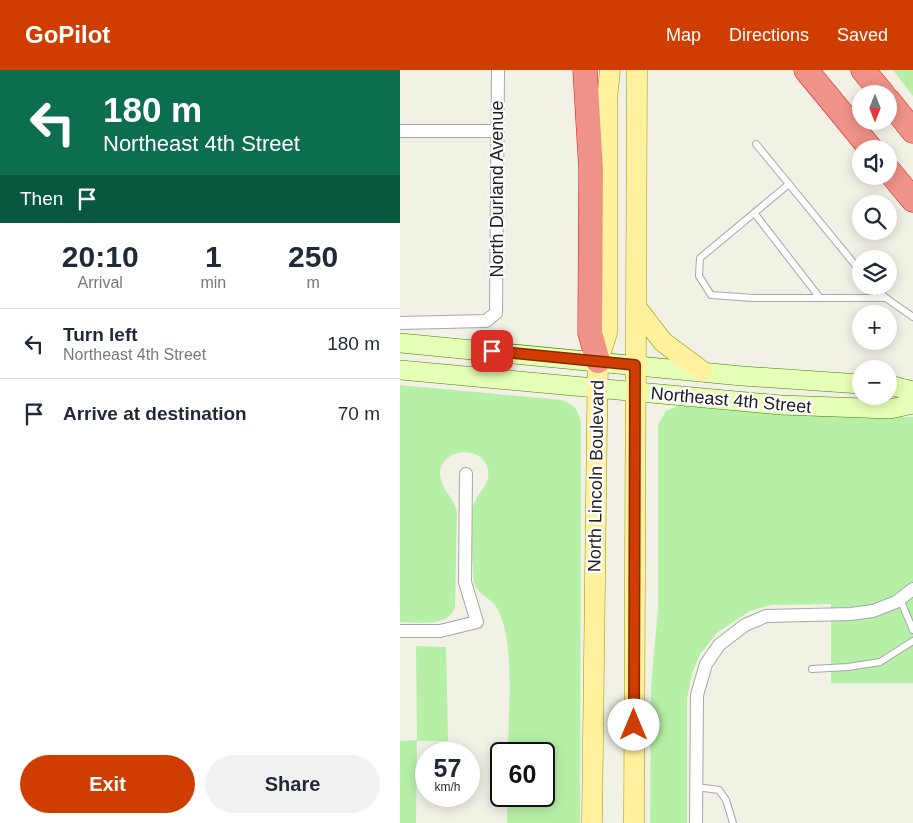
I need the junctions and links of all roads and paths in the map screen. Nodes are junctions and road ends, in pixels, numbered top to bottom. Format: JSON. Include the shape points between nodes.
{"nodes":[{"id":1,"x":498,"y":70,"type":"edge"},
{"id":2,"x":585,"y":70,"type":"edge"},
{"id":3,"x":610,"y":70,"type":"edge"},
{"id":4,"x":637,"y":70,"type":"edge"},
{"id":5,"x":806,"y":70,"type":"edge"},
{"id":6,"x":863,"y":70,"type":"edge"},
{"id":7,"x":876,"y":85,"type":"edge"},
{"id":8,"x":898,"y":112,"type":"edge"},
{"id":9,"x":498,"y":131,"type":"junction"},
{"id":10,"x":913,"y":131,"type":"edge"},
{"id":11,"x":400,"y":132,"type":"edge"},
{"id":12,"x":864,"y":140,"type":"edge"},
{"id":13,"x":756,"y":144,"type":"dead end"},
{"id":14,"x":897,"y":181,"type":"edge"},
{"id":15,"x":789,"y":184,"type":"junction"},
{"id":16,"x":913,"y":200,"type":"edge"},
{"id":17,"x":754,"y":214,"type":"junction"},
{"id":18,"x":852,"y":261,"type":"edge"},
{"id":19,"x":883,"y":295,"type":"edge"},
{"id":20,"x":820,"y":298,"type":"junction"},
{"id":21,"x":886,"y":298,"type":"junction"},
{"id":22,"x":636,"y":306,"type":"junction"},
{"id":23,"x":913,"y":317,"type":"edge"},
{"id":24,"x":400,"y":323,"type":"edge"},
{"id":25,"x":400,"y":343,"type":"edge"},
{"id":26,"x":598,"y":361,"type":"junction"},
{"id":27,"x":635,"y":365,"type":"junction"},
{"id":28,"x":400,"y":370,"type":"edge"},
{"id":29,"x":702,"y":371,"type":"junction"},
{"id":30,"x":852,"y":383,"type":"edge"},
{"id":31,"x":897,"y":387,"type":"edge"},
{"id":32,"x":598,"y":389,"type":"junction"},
{"id":33,"x":635,"y":391,"type":"junction"},
{"id":34,"x":913,"y":391,"type":"edge"},
{"id":35,"x":913,"y":404,"type":"edge"},
{"id":36,"x":466,"y":474,"type":"dead end"},
{"id":37,"x":913,"y":589,"type":"edge"},
{"id":38,"x":900,"y":599,"type":"junction"},
{"id":39,"x":913,"y":630,"type":"edge"},
{"id":40,"x":400,"y":631,"type":"edge"},
{"id":41,"x":913,"y":641,"type":"edge"},
{"id":42,"x":812,"y":668,"type":"dead end"},
{"id":43,"x":696,"y":787,"type":"junction"},
{"id":44,"x":592,"y":823,"type":"edge"},
{"id":45,"x":634,"y":823,"type":"edge"},
{"id":46,"x":696,"y":823,"type":"edge"},
{"id":47,"x":733,"y":823,"type":"edge"}],
"edges":[{"from":1,"to":9,"type":"street","name":"North Durland Avenue"},
{"from":2,"to":26,"type":"highway","via":[[591,170],[590,333]]},
{"from":3,"to":26,"type":"main road","name":"North Lincoln Boulevard","via":[[607,100],[607,333]]},
{"from":4,"to":22,"type":"main road"},
{"from":5,"to":12,"type":"highway"},
{"from":6,"to":7,"type":"highway"},
{"from":8,"to":10,"type":"highway"},
{"from":9,"to":11,"type":"street"},
{"from":9,"to":24,"type":"street","name":"North Durland Avenue","via":[[497,309],[493,317],[486,321]]},
{"from":13,"to":15,"type":"lane"},
{"from":14,"to":16,"type":"highway"},
{"from":15,"to":17,"type":"lane"},
{"from":15,"to":18,"type":"lane"},
{"from":17,"to":20,"type":"lane"},
{"from":17,"to":20,"type":"lane","via":[[700,258],[699,276],[711,295]]},
{"from":19,"to":21,"type":"lane"},
{"from":20,"to":21,"type":"lane"},
{"from":21,"to":23,"type":"lane"},
{"from":22,"to":27,"type":"main road"},
{"from":22,"to":29,"type":"main road","via":[[663,342]]},
{"from":25,"to":26,"type":"main road","name":"Northeast 4th Street"},
{"from":26,"to":27,"type":"main road","name":"Northeast 4th Street"},
{"from":26,"to":32,"type":"main road","name":"North Lincoln Boulevard"},
{"from":27,"to":29,"type":"main road","name":"Northeast 4th Street"},
{"from":27,"to":33,"type":"main road"},
{"from":28,"to":32,"type":"main road","name":"Northeast 4th Street"},
{"from":29,"to":30,"type":"main road","name":"Northeast 4th Street"},
{"from":31,"to":34,"type":"main road"},
{"from":32,"to":33,"type":"main road","name":"Northeast 4th Street"},
{"from":32,"to":44,"type":"main road","name":"North Lincoln Boulevard"},
{"from":33,"to":35,"type":"main road","name":"Northeast 4th Street","via":[[832,408],[890,409]]},
{"from":33,"to":45,"type":"main road"},
{"from":36,"to":40,"type":"street","via":[[465,582],[477,622],[440,631]]},
{"from":37,"to":38,"type":"street"},
{"from":38,"to":39,"type":"lane"},
{"from":38,"to":43,"type":"street","via":[[885,608],[863,612],[766,616],[727,637],[709,659],[698,685]]},
{"from":41,"to":42,"type":"lane","via":[[880,662]]},
{"from":43,"to":46,"type":"street"},
{"from":43,"to":47,"type":"lane","via":[[719,790],[726,800]]}]}
